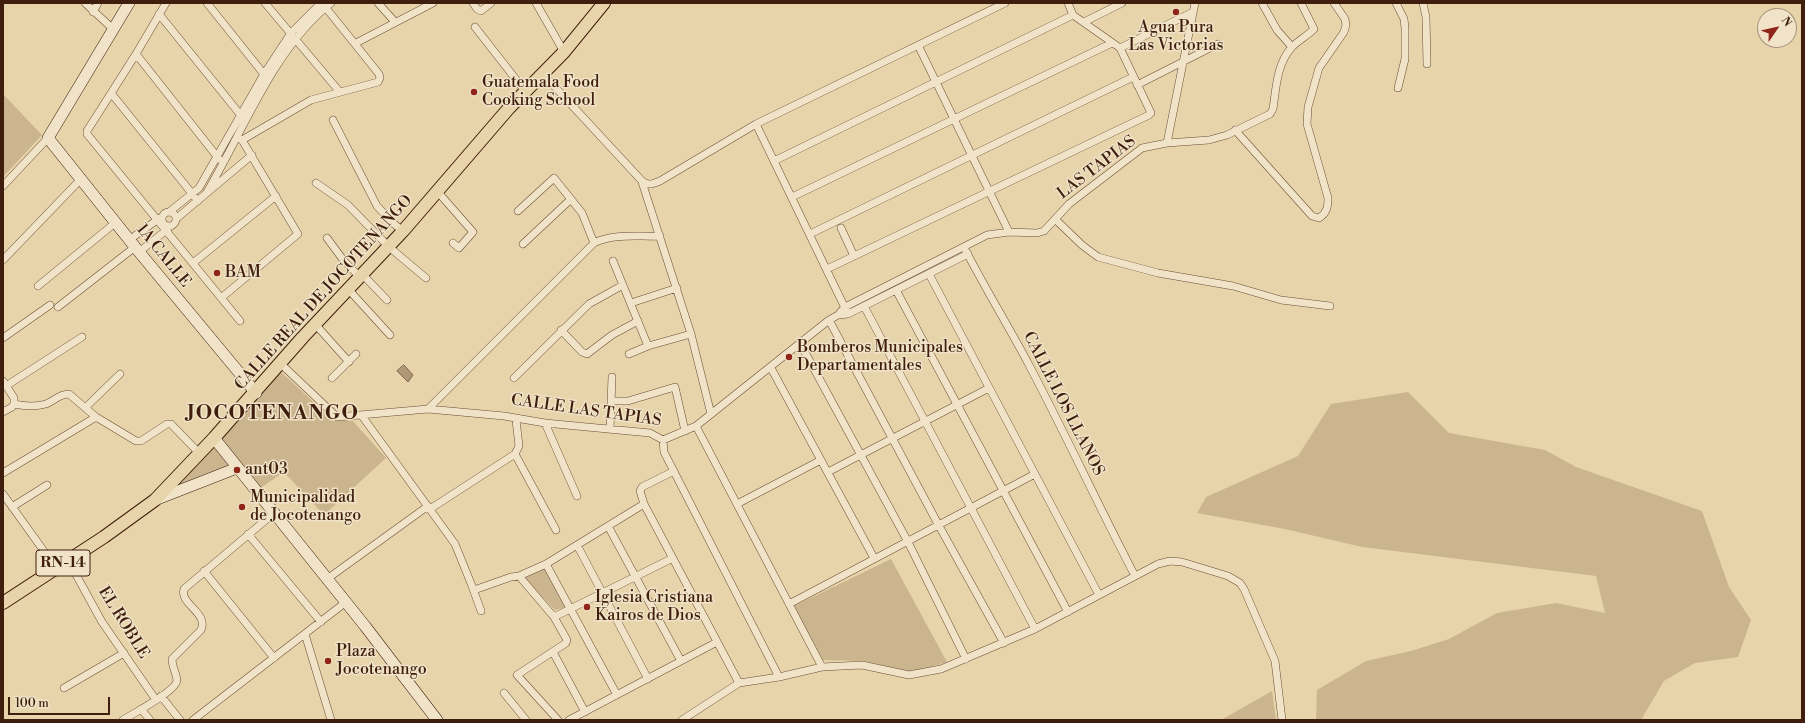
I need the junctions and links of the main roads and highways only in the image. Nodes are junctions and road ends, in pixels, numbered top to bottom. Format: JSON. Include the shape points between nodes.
{"nodes":[{"id":1,"x":604,"y":3,"type":"edge"},
{"id":2,"x":3,"y":603,"type":"edge"}],
"edges":[{"from":1,"to":2,"type":"main road","name":"CALLE REAL DE JOCOTENANGO","number":"RN-14","via":[[564,52],[525,91],[403,231],[315,324],[256,393],[154,500],[124,524]]}]}
